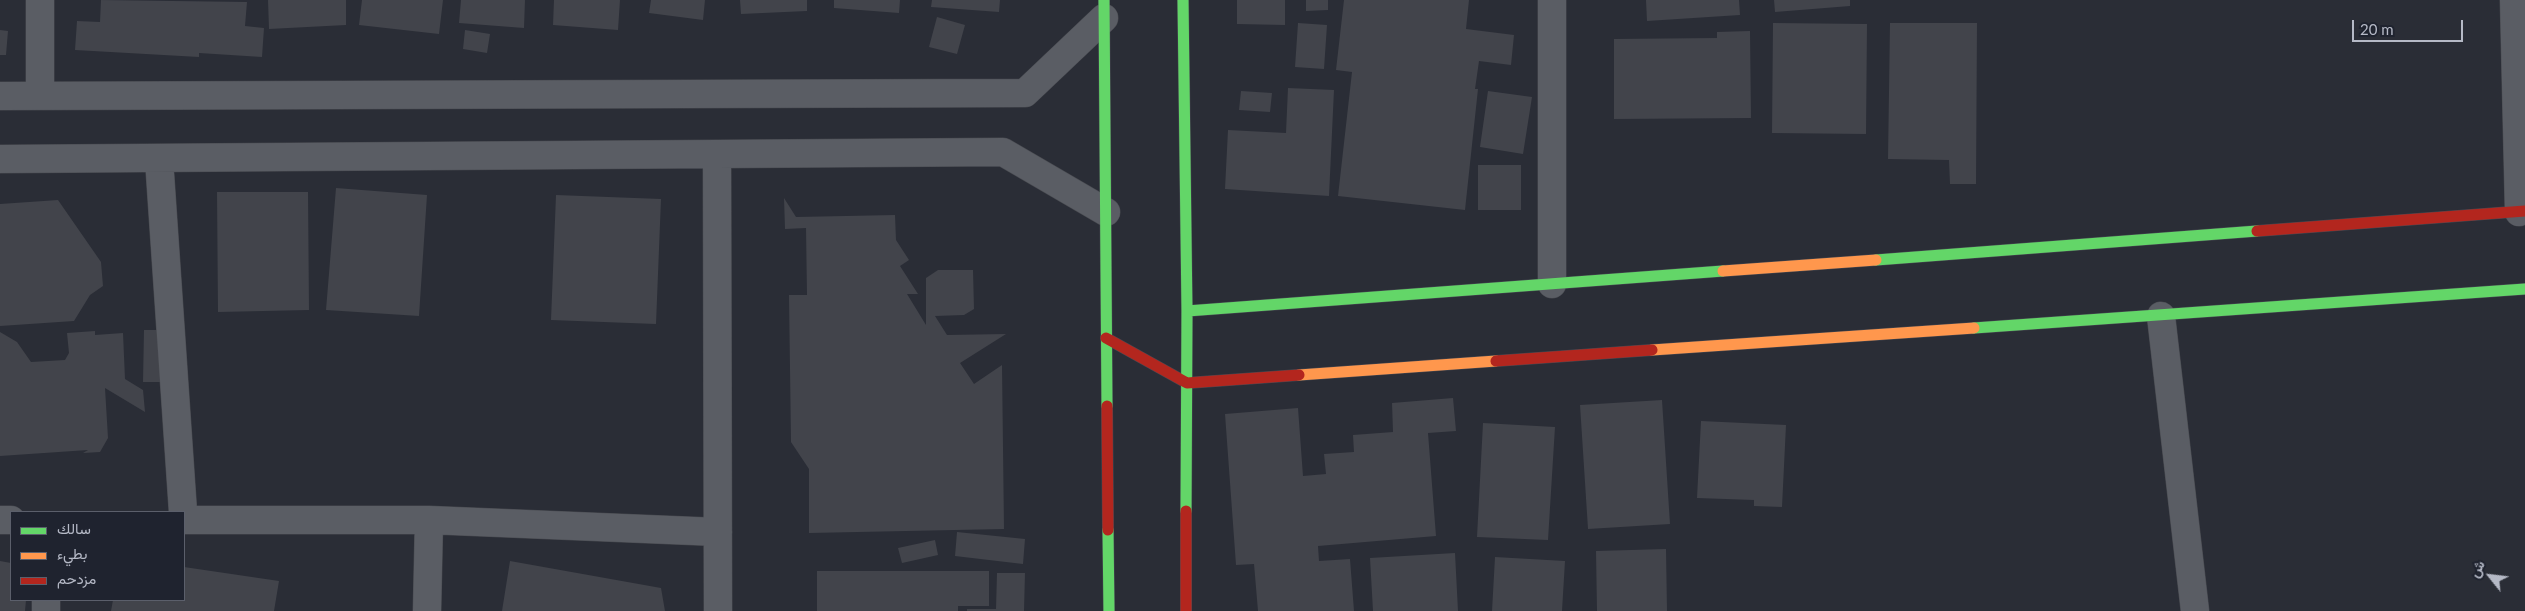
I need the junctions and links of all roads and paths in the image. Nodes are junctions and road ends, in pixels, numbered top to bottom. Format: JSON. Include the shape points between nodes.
{"nodes":[{"id":1,"x":40,"y":0,"type":"edge"},
{"id":2,"x":1183,"y":0,"type":"edge"},
{"id":3,"x":1552,"y":0,"type":"edge"},
{"id":4,"x":2514,"y":0,"type":"edge"},
{"id":5,"x":1104,"y":9,"type":"edge"},
{"id":6,"x":0,"y":96,"type":"edge"},
{"id":7,"x":40,"y":96,"type":"junction"},
{"id":8,"x":717,"y":154,"type":"junction"},
{"id":9,"x":0,"y":159,"type":"edge"},
{"id":10,"x":159,"y":159,"type":"junction"},
{"id":11,"x":2522,"y":211,"type":"edge"},
{"id":12,"x":1106,"y":212,"type":"junction"},
{"id":13,"x":1552,"y":284,"type":"junction"},
{"id":14,"x":2525,"y":289,"type":"edge"},
{"id":15,"x":1187,"y":311,"type":"junction"},
{"id":16,"x":2160,"y":316,"type":"junction"},
{"id":17,"x":1106,"y":338,"type":"junction"},
{"id":18,"x":1187,"y":383,"type":"junction"},
{"id":19,"x":183,"y":511,"type":"edge"},
{"id":20,"x":185,"y":519,"type":"edge"},
{"id":21,"x":429,"y":520,"type":"junction"},
{"id":22,"x":718,"y":532,"type":"junction"},
{"id":23,"x":427,"y":611,"type":"edge"},
{"id":24,"x":718,"y":611,"type":"edge"},
{"id":25,"x":1109,"y":611,"type":"edge"},
{"id":26,"x":1186,"y":611,"type":"edge"},
{"id":27,"x":2195,"y":611,"type":"edge"}],
"edges":[{"from":1,"to":7,"type":"street"},
{"from":2,"to":15,"type":"street"},
{"from":3,"to":13,"type":"street"},
{"from":4,"to":11,"type":"street"},
{"from":5,"to":7,"type":"street","via":[[1025,93]]},
{"from":5,"to":12,"type":"street"},
{"from":6,"to":7,"type":"street"},
{"from":8,"to":10,"type":"street"},
{"from":8,"to":12,"type":"street","via":[[1004,152]]},
{"from":8,"to":22,"type":"street"},
{"from":9,"to":10,"type":"street"},
{"from":10,"to":19,"type":"street"},
{"from":11,"to":13,"type":"street"},
{"from":12,"to":17,"type":"street"},
{"from":13,"to":15,"type":"street"},
{"from":14,"to":16,"type":"street"},
{"from":15,"to":18,"type":"street"},
{"from":16,"to":18,"type":"street"},
{"from":16,"to":27,"type":"street"},
{"from":17,"to":18,"type":"street"},
{"from":17,"to":25,"type":"street"},
{"from":18,"to":26,"type":"street"},
{"from":20,"to":21,"type":"street"},
{"from":21,"to":22,"type":"street"},
{"from":21,"to":23,"type":"street"},
{"from":22,"to":24,"type":"street"}]}
